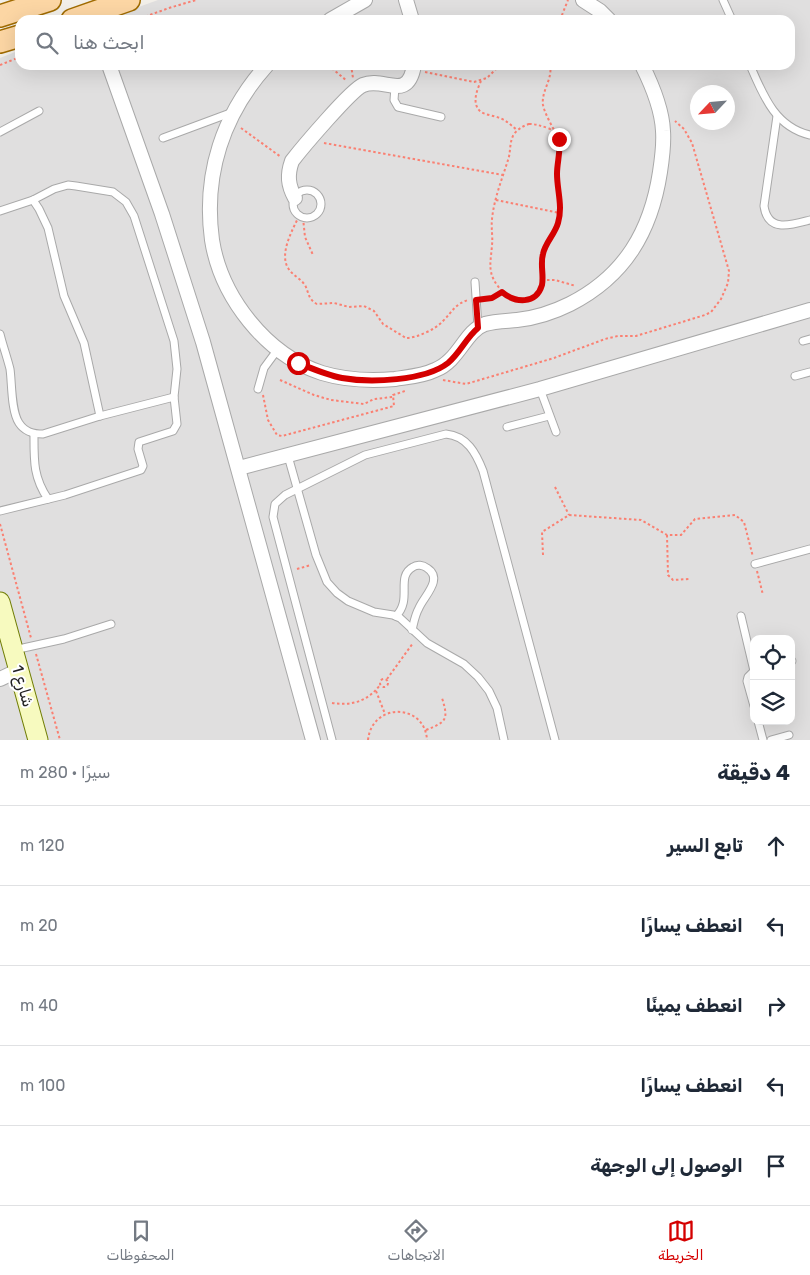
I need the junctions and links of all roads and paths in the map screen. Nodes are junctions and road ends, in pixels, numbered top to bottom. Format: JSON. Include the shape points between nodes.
{"nodes":[{"id":1,"x":50,"y":0,"type":"edge"},
{"id":2,"x":129,"y":0,"type":"edge"},
{"id":3,"x":196,"y":0,"type":"edge"},
{"id":4,"x":365,"y":0,"type":"edge"},
{"id":5,"x":406,"y":0,"type":"edge"},
{"id":6,"x":568,"y":0,"type":"edge"},
{"id":7,"x":583,"y":0,"type":"edge"},
{"id":8,"x":723,"y":0,"type":"edge"},
{"id":9,"x":603,"y":10,"type":"edge"},
{"id":10,"x":98,"y":15,"type":"edge"},
{"id":11,"x":150,"y":15,"type":"edge"},
{"id":12,"x":339,"y":15,"type":"edge"},
{"id":13,"x":410,"y":15,"type":"edge"},
{"id":14,"x":562,"y":15,"type":"edge"},
{"id":15,"x":730,"y":15,"type":"edge"},
{"id":16,"x":0,"y":16,"type":"edge"},
{"id":17,"x":15,"y":38,"type":"edge"},
{"id":18,"x":0,"y":42,"type":"edge"},
{"id":19,"x":15,"y":59,"type":"edge"},
{"id":20,"x":0,"y":65,"type":"edge"},
{"id":21,"x":111,"y":70,"type":"edge"},
{"id":22,"x":263,"y":70,"type":"edge"},
{"id":23,"x":334,"y":70,"type":"edge"},
{"id":24,"x":413,"y":70,"type":"edge"},
{"id":25,"x":424,"y":70,"type":"edge"},
{"id":26,"x":495,"y":70,"type":"edge"},
{"id":27,"x":550,"y":70,"type":"edge"},
{"id":28,"x":645,"y":70,"type":"edge"},
{"id":29,"x":752,"y":70,"type":"edge"},
{"id":30,"x":347,"y":81,"type":"dead end"},
{"id":31,"x":480,"y":81,"type":"junction"},
{"id":32,"x":395,"y":87,"type":"junction"},
{"id":33,"x":39,"y":111,"type":"dead end"},
{"id":34,"x":232,"y":116,"type":"junction"},
{"id":35,"x":777,"y":116,"type":"junction"},
{"id":36,"x":441,"y":117,"type":"dead end"},
{"id":37,"x":517,"y":130,"type":"junction"},
{"id":38,"x":0,"y":132,"type":"edge"},
{"id":39,"x":556,"y":134,"type":"junction"},
{"id":40,"x":810,"y":135,"type":"edge"},
{"id":41,"x":163,"y":138,"type":"dead end"},
{"id":42,"x":309,"y":141,"type":"junction"},
{"id":43,"x":291,"y":165,"type":"junction"},
{"id":44,"x":503,"y":175,"type":"junction"},
{"id":45,"x":295,"y":198,"type":"junction"},
{"id":46,"x":33,"y":200,"type":"junction"},
{"id":47,"x":496,"y":200,"type":"junction"},
{"id":48,"x":0,"y":211,"type":"edge"},
{"id":49,"x":560,"y":213,"type":"junction"},
{"id":50,"x":301,"y":217,"type":"junction"},
{"id":51,"x":810,"y":220,"type":"edge"},
{"id":52,"x":313,"y":255,"type":"dead end"},
{"id":53,"x":542,"y":280,"type":"junction"},
{"id":54,"x":475,"y":282,"type":"dead end"},
{"id":55,"x":590,"y":291,"type":"junction"},
{"id":56,"x":502,"y":292,"type":"junction"},
{"id":57,"x":476,"y":300,"type":"junction"},
{"id":58,"x":810,"y":310,"type":"edge"},
{"id":59,"x":478,"y":328,"type":"junction"},
{"id":60,"x":0,"y":334,"type":"edge"},
{"id":61,"x":278,"y":349,"type":"junction"},
{"id":62,"x":810,"y":372,"type":"edge"},
{"id":63,"x":795,"y":376,"type":"dead end"},
{"id":64,"x":280,"y":380,"type":"dead end"},
{"id":65,"x":258,"y":389,"type":"dead end"},
{"id":66,"x":540,"y":389,"type":"junction"},
{"id":67,"x":174,"y":397,"type":"junction"},
{"id":68,"x":393,"y":397,"type":"dead end"},
{"id":69,"x":100,"y":416,"type":"junction"},
{"id":70,"x":549,"y":416,"type":"junction"},
{"id":71,"x":507,"y":426,"type":"dead end"},
{"id":72,"x":556,"y":432,"type":"dead end"},
{"id":73,"x":34,"y":434,"type":"junction"},
{"id":74,"x":288,"y":456,"type":"junction"},
{"id":75,"x":239,"y":468,"type":"junction"},
{"id":76,"x":556,"y":487,"type":"dead end"},
{"id":77,"x":297,"y":488,"type":"junction"},
{"id":78,"x":48,"y":499,"type":"junction"},
{"id":79,"x":0,"y":511,"type":"edge"},
{"id":80,"x":569,"y":515,"type":"junction"},
{"id":81,"x":0,"y":524,"type":"edge"},
{"id":82,"x":667,"y":535,"type":"junction"},
{"id":83,"x":810,"y":550,"type":"edge"},
{"id":84,"x":543,"y":555,"type":"dead end"},
{"id":85,"x":318,"y":563,"type":"junction"},
{"id":86,"x":755,"y":564,"type":"junction"},
{"id":87,"x":287,"y":572,"type":"junction"},
{"id":88,"x":689,"y":579,"type":"dead end"},
{"id":89,"x":763,"y":595,"type":"dead end"},
{"id":90,"x":0,"y":602,"type":"edge"},
{"id":91,"x":396,"y":616,"type":"junction"},
{"id":92,"x":741,"y":616,"type":"dead end"},
{"id":93,"x":111,"y":624,"type":"dead end"},
{"id":94,"x":415,"y":633,"type":"junction"},
{"id":95,"x":34,"y":646,"type":"junction"},
{"id":96,"x":13,"y":650,"type":"junction"},
{"id":97,"x":19,"y":670,"type":"junction"},
{"id":98,"x":0,"y":679,"type":"edge"},
{"id":99,"x":387,"y":679,"type":"junction"},
{"id":100,"x":380,"y":685,"type":"junction"},
{"id":101,"x":376,"y":691,"type":"junction"},
{"id":102,"x":750,"y":692,"type":"edge"},
{"id":103,"x":321,"y":698,"type":"junction"},
{"id":104,"x":442,"y":698,"type":"dead end"},
{"id":105,"x":385,"y":714,"type":"junction"},
{"id":106,"x":759,"y":725,"type":"edge"},
{"id":107,"x":425,"y":730,"type":"junction"},
{"id":108,"x":789,"y":735,"type":"dead end"},
{"id":109,"x":38,"y":740,"type":"edge"},
{"id":110,"x":60,"y":740,"type":"edge"},
{"id":111,"x":313,"y":740,"type":"edge"},
{"id":112,"x":332,"y":740,"type":"edge"},
{"id":113,"x":368,"y":740,"type":"edge"},
{"id":114,"x":427,"y":740,"type":"edge"},
{"id":115,"x":504,"y":740,"type":"edge"},
{"id":116,"x":554,"y":740,"type":"edge"},
{"id":117,"x":763,"y":740,"type":"edge"},
{"id":118,"x":771,"y":740,"type":"edge"}],
"edges":[{"from":1,"to":16,"type":"main road"},
{"from":2,"to":10,"type":"main road"},
{"from":3,"to":11,"type":"path"},
{"from":4,"to":12,"type":"street"},
{"from":5,"to":13,"type":"street"},
{"from":6,"to":14,"type":"path"},
{"from":7,"to":9,"type":"street"},
{"from":8,"to":15,"type":"lane"},
{"from":17,"to":18,"type":"main road"},
{"from":19,"to":20,"type":"path"},
{"from":21,"to":75,"type":"street","via":[[183,278]]},
{"from":22,"to":34,"type":"street","via":[[249,86]]},
{"from":23,"to":30,"type":"path"},
{"from":24,"to":32,"type":"street","via":[[410,79]]},
{"from":25,"to":31,"type":"path"},
{"from":26,"to":31,"type":"path"},
{"from":27,"to":39,"type":"path","via":[[543,105]]},
{"from":28,"to":55,"type":"street","via":[[659,108],[663,130],[662,158],[652,212],[626,259]]},
{"from":29,"to":35,"type":"lane","via":[[766,102]]},
{"from":31,"to":37,"type":"path","via":[[476,106],[481,112],[499,118]]},
{"from":32,"to":36,"type":"lane","via":[[394,100],[398,106]]},
{"from":32,"to":42,"type":"street","via":[[370,83],[354,90]]},
{"from":33,"to":38,"type":"lane"},
{"from":34,"to":41,"type":"lane"},
{"from":34,"to":43,"type":"path"},
{"from":34,"to":61,"type":"street","via":[[219,145],[209,194],[213,244],[230,292],[243,313]]},
{"from":35,"to":40,"type":"lane","via":[[791,127]]},
{"from":35,"to":51,"type":"lane","via":[[765,212],[778,225]]},
{"from":37,"to":39,"type":"path","via":[[536,124]]},
{"from":37,"to":44,"type":"path","via":[[510,143]]},
{"from":39,"to":49,"type":"path","via":[[560,145],[557,173]]},
{"from":42,"to":43,"type":"street"},
{"from":42,"to":44,"type":"path"},
{"from":43,"to":45,"type":"street","via":[[288,180]]},
{"from":44,"to":47,"type":"path"},
{"from":45,"to":50,"type":"lane","via":[[294,210]]},
{"from":45,"to":50,"type":"lane","via":[[300,192],[309,191],[320,201],[320,209],[315,216]]},
{"from":46,"to":48,"type":"lane"},
{"from":46,"to":67,"type":"lane","via":[[68,185],[113,192],[126,202],[134,216],[174,341],[178,369]]},
{"from":46,"to":69,"type":"lane","via":[[48,228],[64,296],[86,349]]},
{"from":47,"to":49,"type":"path"},
{"from":47,"to":56,"type":"path","via":[[489,266],[490,274]]},
{"from":49,"to":53,"type":"path","via":[[543,251]]},
{"from":50,"to":52,"type":"path"},
{"from":50,"to":57,"type":"path","via":[[290,237],[286,261],[289,270],[305,285],[309,297],[317,304],[364,306],[374,311],[383,324],[406,338],[440,324],[461,303]]},
{"from":53,"to":55,"type":"path","via":[[555,280]]},
{"from":53,"to":56,"type":"path","via":[[537,294],[528,299],[519,301]]},
{"from":54,"to":57,"type":"lane"},
{"from":55,"to":59,"type":"street","via":[[571,303],[538,316],[489,323]]},
{"from":56,"to":57,"type":"path","via":[[492,298]]},
{"from":57,"to":59,"type":"lane"},
{"from":58,"to":66,"type":"street"},
{"from":59,"to":61,"type":"street","via":[[448,363],[436,370],[386,380],[344,378],[320,372],[298,363]]},
{"from":60,"to":73,"type":"lane","via":[[9,367],[16,416],[26,430]]},
{"from":61,"to":65,"type":"lane","via":[[264,368]]},
{"from":62,"to":63,"type":"lane"},
{"from":64,"to":68,"type":"path","via":[[314,396],[339,401],[364,404],[374,399]]},
{"from":66,"to":70,"type":"lane"},
{"from":66,"to":74,"type":"street"},
{"from":67,"to":69,"type":"lane"},
{"from":67,"to":78,"type":"lane","via":[[176,428],[139,442],[142,469]]},
{"from":69,"to":73,"type":"lane"},
{"from":70,"to":71,"type":"lane"},
{"from":70,"to":72,"type":"lane"},
{"from":73,"to":78,"type":"lane","via":[[37,478]]},
{"from":74,"to":75,"type":"street"},
{"from":74,"to":77,"type":"lane"},
{"from":75,"to":111,"type":"street"},
{"from":76,"to":80,"type":"path"},
{"from":77,"to":85,"type":"lane"},
{"from":77,"to":87,"type":"lane","via":[[280,499],[273,510]]},
{"from":77,"to":116,"type":"lane","via":[[358,458],[446,434],[462,438],[474,452],[482,471]]},
{"from":78,"to":79,"type":"lane"},
{"from":80,"to":82,"type":"path","via":[[641,520]]},
{"from":80,"to":84,"type":"path","via":[[542,532]]},
{"from":81,"to":95,"type":"path"},
{"from":82,"to":86,"type":"path","via":[[681,535],[695,519],[736,515],[744,522]]},
{"from":82,"to":88,"type":"path","via":[[668,575],[673,580]]},
{"from":83,"to":86,"type":"lane"},
{"from":85,"to":87,"type":"path"},
{"from":85,"to":91,"type":"lane","via":[[327,582],[348,602]]},
{"from":86,"to":89,"type":"path"},
{"from":87,"to":103,"type":"lane"},
{"from":90,"to":96,"type":"street","name":"شارع 1"},
{"from":91,"to":94,"type":"lane"},
{"from":91,"to":94,"type":"lane","via":[[405,603],[404,584],[408,572],[418,565],[430,569],[434,581],[416,614]]},
{"from":92,"to":102,"type":"lane","via":[[754,671],[747,681]]},
{"from":93,"to":95,"type":"lane"},
{"from":94,"to":99,"type":"path"},
{"from":94,"to":115,"type":"lane","via":[[437,650],[464,664],[478,677],[497,708]]},
{"from":95,"to":96,"type":"lane"},
{"from":95,"to":110,"type":"path"},
{"from":96,"to":97,"type":"street","name":"شارع 1"},
{"from":97,"to":98,"type":"street"},
{"from":97,"to":109,"type":"street","name":"شارع 1"},
{"from":99,"to":100,"type":"path","via":[[382,679]]},
{"from":99,"to":100,"type":"path","via":[[387,686]]},
{"from":100,"to":101,"type":"path"},
{"from":101,"to":103,"type":"path","via":[[366,699],[344,705]]},
{"from":101,"to":105,"type":"path"},
{"from":103,"to":112,"type":"lane"},
{"from":104,"to":107,"type":"path","via":[[445,720]]},
{"from":105,"to":107,"type":"path","via":[[405,712],[417,719]]},
{"from":105,"to":113,"type":"path","via":[[371,728]]},
{"from":106,"to":117,"type":"lane"},
{"from":107,"to":114,"type":"path"},
{"from":108,"to":118,"type":"lane"}]}
